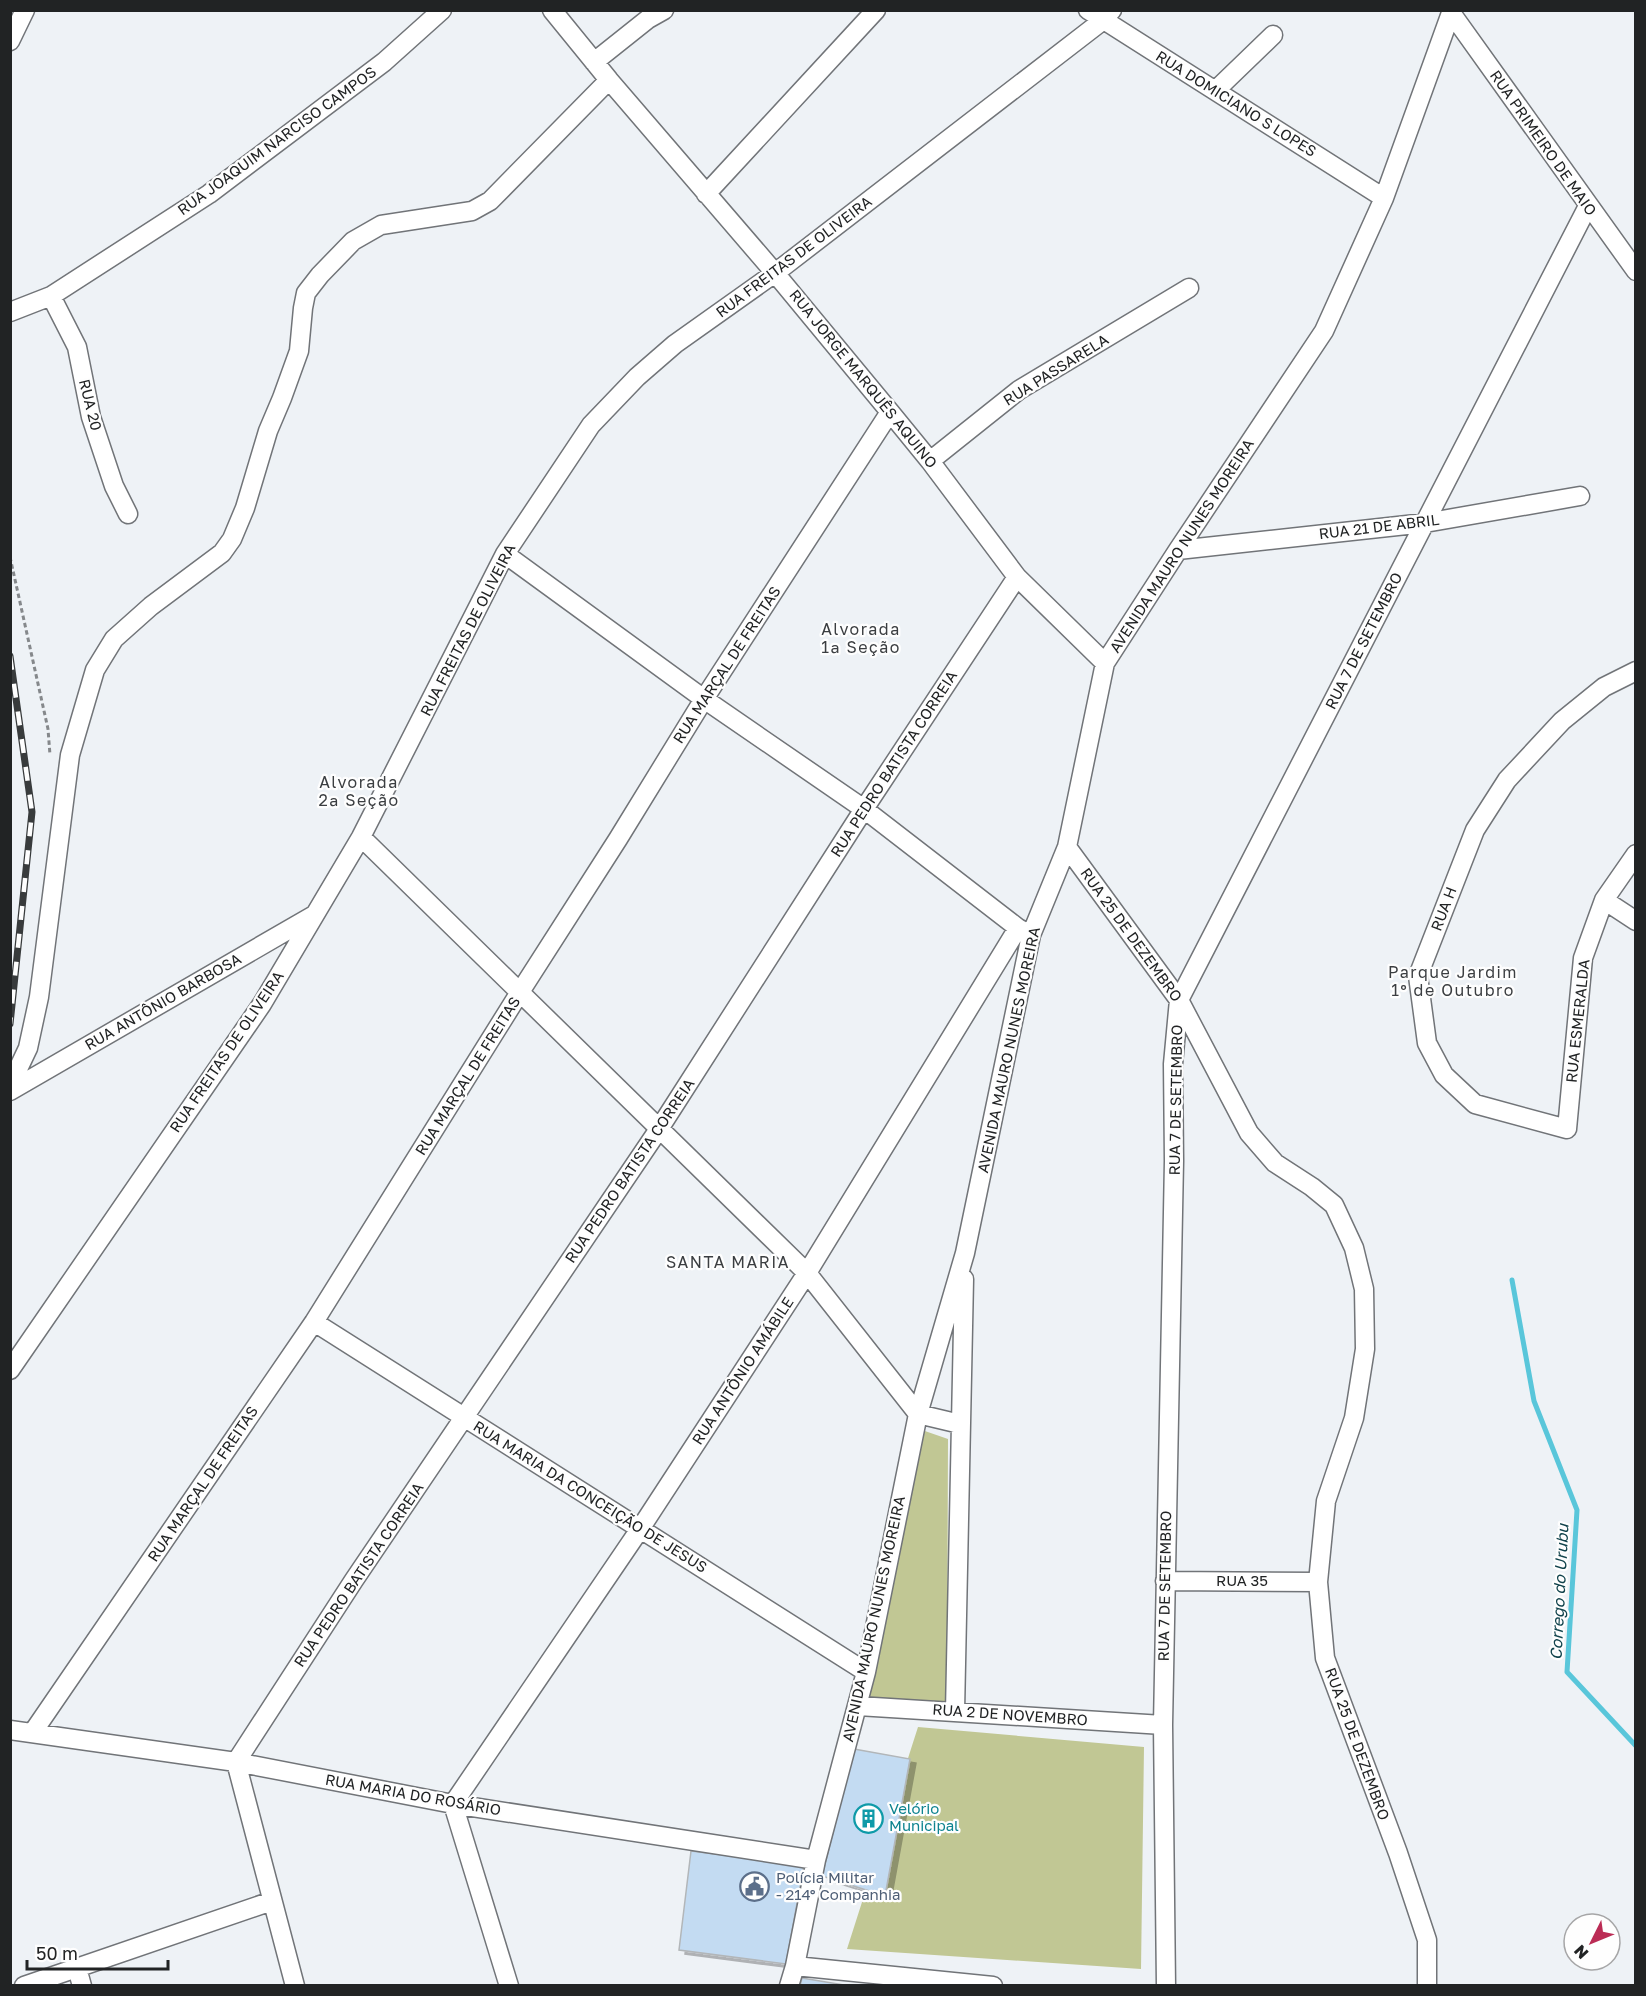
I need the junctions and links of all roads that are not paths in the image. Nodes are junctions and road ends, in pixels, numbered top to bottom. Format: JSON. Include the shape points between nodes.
{"nodes":[{"id":1,"x":25,"y":10,"type":"edge"},
{"id":2,"x":442,"y":10,"type":"edge"},
{"id":3,"x":552,"y":10,"type":"edge"},
{"id":4,"x":664,"y":10,"type":"edge"},
{"id":5,"x":876,"y":10,"type":"edge"},
{"id":6,"x":1452,"y":12,"type":"edge"},
{"id":7,"x":1101,"y":14,"type":"edge"},
{"id":8,"x":1272,"y":35,"type":"dead end"},
{"id":9,"x":10,"y":41,"type":"edge"},
{"id":10,"x":594,"y":62,"type":"junction"},
{"id":11,"x":609,"y":80,"type":"junction"},
{"id":12,"x":1215,"y":90,"type":"junction"},
{"id":13,"x":706,"y":194,"type":"junction"},
{"id":14,"x":1384,"y":198,"type":"junction"},
{"id":15,"x":1588,"y":206,"type":"junction"},
{"id":16,"x":1635,"y":271,"type":"edge"},
{"id":17,"x":776,"y":273,"type":"junction"},
{"id":18,"x":1189,"y":288,"type":"dead end"},
{"id":19,"x":51,"y":296,"type":"junction"},
{"id":20,"x":10,"y":312,"type":"edge"},
{"id":21,"x":890,"y":412,"type":"junction"},
{"id":22,"x":930,"y":461,"type":"junction"},
{"id":23,"x":1580,"y":496,"type":"dead end"},
{"id":24,"x":128,"y":514,"type":"dead end"},
{"id":25,"x":1425,"y":523,"type":"junction"},
{"id":26,"x":1178,"y":550,"type":"junction"},
{"id":27,"x":505,"y":554,"type":"junction"},
{"id":28,"x":1017,"y":577,"type":"junction"},
{"id":29,"x":1105,"y":663,"type":"junction"},
{"id":30,"x":1635,"y":671,"type":"edge"},
{"id":31,"x":704,"y":699,"type":"junction"},
{"id":32,"x":864,"y":809,"type":"junction"},
{"id":33,"x":361,"y":837,"type":"junction"},
{"id":34,"x":1067,"y":847,"type":"junction"},
{"id":35,"x":1635,"y":854,"type":"edge"},
{"id":36,"x":1604,"y":900,"type":"junction"},
{"id":37,"x":316,"y":914,"type":"junction"},
{"id":38,"x":1635,"y":921,"type":"edge"},
{"id":39,"x":1024,"y":932,"type":"junction"},
{"id":40,"x":520,"y":992,"type":"junction"},
{"id":41,"x":1179,"y":1000,"type":"junction"},
{"id":42,"x":10,"y":1086,"type":"edge"},
{"id":43,"x":10,"y":1091,"type":"edge"},
{"id":44,"x":659,"y":1129,"type":"junction"},
{"id":45,"x":1567,"y":1129,"type":"joint"},
{"id":46,"x":965,"y":1253,"type":"junction"},
{"id":47,"x":807,"y":1273,"type":"junction"},
{"id":48,"x":314,"y":1322,"type":"junction"},
{"id":49,"x":10,"y":1370,"type":"edge"},
{"id":50,"x":918,"y":1414,"type":"junction"},
{"id":51,"x":463,"y":1418,"type":"junction"},
{"id":52,"x":960,"y":1424,"type":"junction"},
{"id":53,"x":640,"y":1529,"type":"junction"},
{"id":54,"x":1165,"y":1581,"type":"junction"},
{"id":55,"x":1318,"y":1582,"type":"junction"},
{"id":56,"x":866,"y":1672,"type":"junction"},
{"id":57,"x":858,"y":1706,"type":"junction"},
{"id":58,"x":955,"y":1712,"type":"junction"},
{"id":59,"x":1162,"y":1725,"type":"junction"},
{"id":60,"x":10,"y":1730,"type":"edge"},
{"id":61,"x":33,"y":1732,"type":"junction"},
{"id":62,"x":236,"y":1762,"type":"junction"},
{"id":63,"x":453,"y":1804,"type":"junction"},
{"id":64,"x":816,"y":1860,"type":"junction"},
{"id":65,"x":272,"y":1901,"type":"junction"},
{"id":66,"x":795,"y":1966,"type":"junction"},
{"id":67,"x":77,"y":1968,"type":"junction"},
{"id":68,"x":981,"y":1985,"type":"edge"},
{"id":69,"x":24,"y":1986,"type":"edge"},
{"id":70,"x":82,"y":1986,"type":"edge"},
{"id":71,"x":296,"y":1986,"type":"edge"},
{"id":72,"x":509,"y":1986,"type":"edge"},
{"id":73,"x":789,"y":1986,"type":"edge"},
{"id":74,"x":1167,"y":1986,"type":"edge"},
{"id":75,"x":1427,"y":1986,"type":"edge"}],
"edges":[{"from":1,"to":9,"type":"street"},
{"from":2,"to":19,"type":"street","name":"RUA JOAQUIM NARCISO CAMPOS","via":[[384,62],[209,194]]},
{"from":3,"to":10,"type":"street","name":"RUA JORGE MARQUÊS AQUINO"},
{"from":4,"to":10,"type":"street"},
{"from":5,"to":13,"type":"street"},
{"from":6,"to":14,"type":"street","name":"AVENIDA MAURO NUNES MOREIRA"},
{"from":6,"to":15,"type":"street","name":"RUA PRIMEIRO DE MAIO"},
{"from":7,"to":12,"type":"street","name":"RUA DOMICIANO S LOPES"},
{"from":7,"to":17,"type":"street","name":"RUA FREITAS DE OLIVEIRA"},
{"from":8,"to":12,"type":"street"},
{"from":10,"to":11,"type":"street","name":"RUA JORGE MARQUÊS AQUINO"},
{"from":11,"to":13,"type":"street","name":"RUA JORGE MARQUÊS AQUINO"},
{"from":11,"to":42,"type":"street","via":[[490,201],[472,211],[381,225],[353,241],[306,293],[299,351],[232,539],[222,553],[114,639],[95,670],[70,755],[37,1006],[28,1048]]},
{"from":12,"to":14,"type":"street","name":"RUA DOMICIANO S LOPES"},
{"from":13,"to":17,"type":"street","name":"RUA JORGE MARQUÊS AQUINO"},
{"from":14,"to":26,"type":"street","name":"AVENIDA MAURO NUNES MOREIRA","via":[[1324,331]]},
{"from":15,"to":16,"type":"street","name":"RUA PRIMEIRO DE MAIO"},
{"from":15,"to":25,"type":"street","name":"RUA 7 DE SETEMBRO"},
{"from":17,"to":21,"type":"street","name":"RUA JORGE MARQUÊS AQUINO"},
{"from":17,"to":27,"type":"street","name":"RUA FREITAS DE OLIVEIRA","via":[[675,344],[618,396],[591,425]]},
{"from":18,"to":22,"type":"street","name":"RUA PASSARELA","via":[[1019,390]]},
{"from":19,"to":20,"type":"street","name":"RUA JOAQUIM NARCISO CAMPOS"},
{"from":19,"to":24,"type":"street","name":"RUA 20","via":[[77,347],[91,417],[114,486]]},
{"from":21,"to":22,"type":"street","name":"RUA JORGE MARQUÊS AQUINO"},
{"from":21,"to":31,"type":"street","name":"RUA MARÇAL DE FREITAS"},
{"from":22,"to":28,"type":"street","name":"RUA JORGE MARQUÊS AQUINO"},
{"from":23,"to":25,"type":"street","name":"RUA 21 DE ABRIL"},
{"from":25,"to":26,"type":"street","name":"RUA 21 DE ABRIL"},
{"from":25,"to":41,"type":"street","name":"RUA 7 DE SETEMBRO"},
{"from":26,"to":29,"type":"street","name":"AVENIDA MAURO NUNES MOREIRA"},
{"from":27,"to":31,"type":"street"},
{"from":27,"to":33,"type":"street","name":"RUA FREITAS DE OLIVEIRA"},
{"from":28,"to":29,"type":"street","name":"RUA JORGE MARQUÊS AQUINO"},
{"from":28,"to":32,"type":"street","name":"RUA PEDRO BATISTA CORREIA"},
{"from":29,"to":34,"type":"street","name":"AVENIDA MAURO NUNES MOREIRA"},
{"from":30,"to":45,"type":"street","name":"RUA H","via":[[1604,687],[1562,721],[1508,780],[1475,830],[1418,976],[1427,1043],[1444,1075],[1475,1104]]},
{"from":31,"to":32,"type":"street"},
{"from":31,"to":40,"type":"street","name":"RUA MARÇAL DE FREITAS"},
{"from":32,"to":39,"type":"street"},
{"from":32,"to":44,"type":"street","name":"RUA PEDRO BATISTA CORREIA"},
{"from":33,"to":37,"type":"street","name":"RUA FREITAS DE OLIVEIRA"},
{"from":33,"to":40,"type":"street"},
{"from":34,"to":39,"type":"street","name":"AVENIDA MAURO NUNES MOREIRA"},
{"from":34,"to":41,"type":"street","name":"RUA 25 DE DEZEMBRO"},
{"from":35,"to":36,"type":"street","name":"RUA ESMERALDA"},
{"from":36,"to":38,"type":"street"},
{"from":36,"to":45,"type":"street","name":"RUA ESMERALDA","via":[[1582,958]]},
{"from":37,"to":43,"type":"street","name":"RUA ANTÔNIO BARBOSA"},
{"from":37,"to":49,"type":"street","name":"RUA FREITAS DE OLIVEIRA","via":[[262,1004]]},
{"from":39,"to":46,"type":"street","name":"AVENIDA MAURO NUNES MOREIRA"},
{"from":39,"to":47,"type":"street","name":"RUA ANTÔNIO AMÁBILE"},
{"from":40,"to":44,"type":"street"},
{"from":40,"to":48,"type":"street","name":"RUA MARÇAL DE FREITAS"},
{"from":41,"to":54,"type":"street","name":"RUA 7 DE SETEMBRO","via":[[1173,1064]]},
{"from":41,"to":55,"type":"street","name":"RUA 25 DE DEZEMBRO","via":[[1249,1133],[1275,1164],[1334,1205],[1354,1248],[1364,1289],[1365,1349],[1354,1418],[1326,1501]]},
{"from":44,"to":47,"type":"street"},
{"from":44,"to":51,"type":"street","name":"RUA PEDRO BATISTA CORREIA"},
{"from":46,"to":50,"type":"street","name":"AVENIDA MAURO NUNES MOREIRA"},
{"from":46,"to":52,"type":"street","name":"AVENIDA MAURO NUNES MOREIRA"},
{"from":47,"to":50,"type":"street"},
{"from":47,"to":53,"type":"street","name":"RUA ANTÔNIO AMÁBILE"},
{"from":48,"to":51,"type":"street","name":"RUA MARIA DA CONCEIÇÃO DE JESUS"},
{"from":48,"to":61,"type":"street","name":"RUA MARÇAL DE FREITAS"},
{"from":50,"to":52,"type":"street"},
{"from":50,"to":56,"type":"street","name":"AVENIDA MAURO NUNES MOREIRA"},
{"from":51,"to":53,"type":"street","name":"RUA MARIA DA CONCEIÇÃO DE JESUS"},
{"from":51,"to":62,"type":"street","name":"RUA PEDRO BATISTA CORREIA"},
{"from":52,"to":58,"type":"street","name":"AVENIDA MAURO NUNES MOREIRA"},
{"from":53,"to":56,"type":"street","name":"RUA MARIA DA CONCEIÇÃO DE JESUS"},
{"from":53,"to":63,"type":"street","name":"RUA ANTÔNIO AMÁBILE"},
{"from":54,"to":55,"type":"street","name":"RUA 35"},
{"from":54,"to":59,"type":"street","name":"RUA 7 DE SETEMBRO"},
{"from":55,"to":75,"type":"street","name":"RUA 25 DE DEZEMBRO","via":[[1325,1658],[1427,1940]]},
{"from":56,"to":57,"type":"street","name":"AVENIDA MAURO NUNES MOREIRA"},
{"from":57,"to":58,"type":"street","name":"RUA 2 DE NOVEMBRO"},
{"from":57,"to":64,"type":"street","name":"AVENIDA MAURO NUNES MOREIRA"},
{"from":58,"to":59,"type":"street","name":"RUA 2 DE NOVEMBRO"},
{"from":59,"to":74,"type":"street","name":"RUA 7 DE SETEMBRO"},
{"from":60,"to":61,"type":"street","name":"RUA MARIA DO ROSÁRIO"},
{"from":61,"to":62,"type":"street","name":"RUA MARIA DO ROSÁRIO"},
{"from":62,"to":63,"type":"street","name":"RUA MARIA DO ROSÁRIO"},
{"from":62,"to":65,"type":"street"},
{"from":63,"to":64,"type":"street","name":"RUA MARIA DO ROSÁRIO"},
{"from":63,"to":72,"type":"street"},
{"from":64,"to":66,"type":"street","name":"AVENIDA MAURO NUNES MOREIRA"},
{"from":65,"to":67,"type":"street"},
{"from":65,"to":71,"type":"street"},
{"from":66,"to":68,"type":"street"},
{"from":66,"to":73,"type":"street","name":"AVENIDA MAURO NUNES MOREIRA"},
{"from":67,"to":69,"type":"street"},
{"from":67,"to":70,"type":"street"}]}
